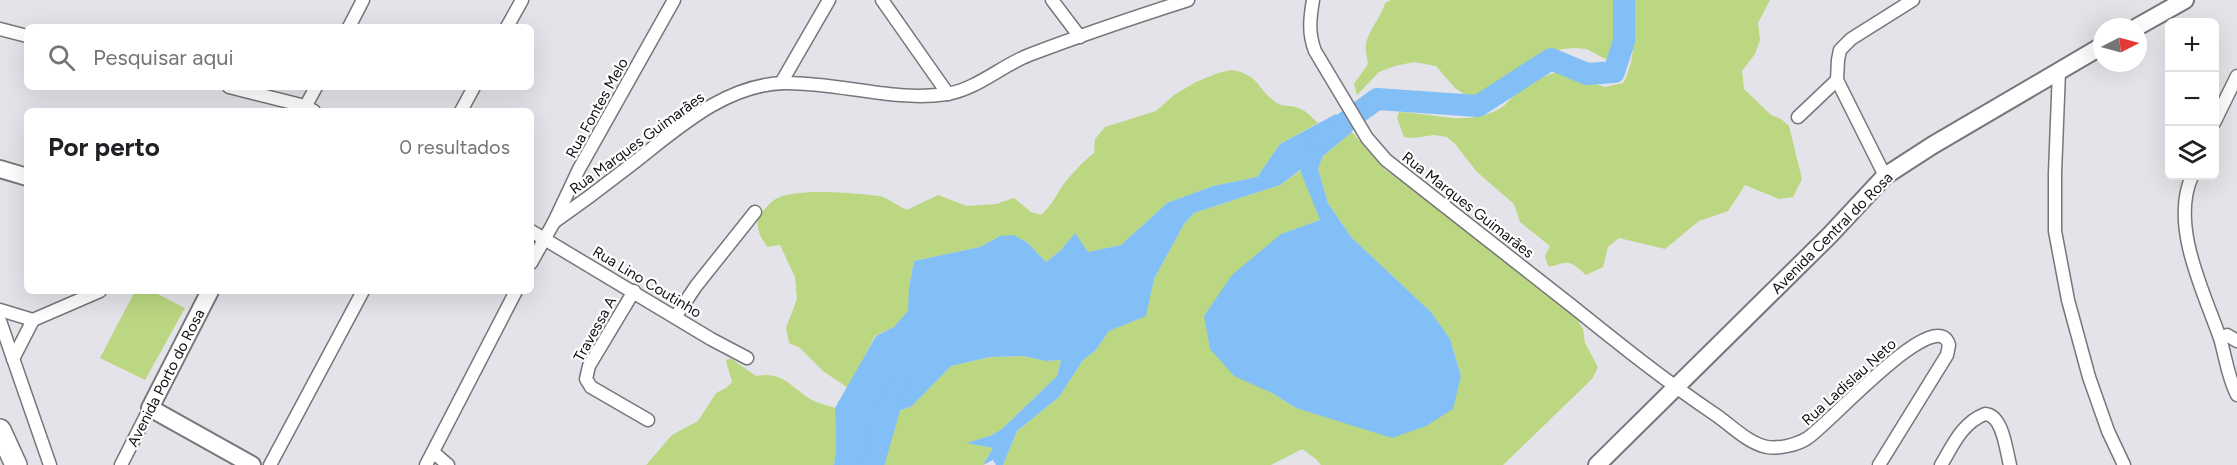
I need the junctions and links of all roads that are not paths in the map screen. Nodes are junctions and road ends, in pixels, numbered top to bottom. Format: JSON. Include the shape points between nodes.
{"nodes":[{"id":1,"x":363,"y":0,"type":"edge"},
{"id":2,"x":522,"y":0,"type":"edge"},
{"id":3,"x":674,"y":0,"type":"edge"},
{"id":4,"x":829,"y":0,"type":"edge"},
{"id":5,"x":882,"y":0,"type":"edge"},
{"id":6,"x":1052,"y":0,"type":"edge"},
{"id":7,"x":1188,"y":0,"type":"edge"},
{"id":8,"x":1313,"y":0,"type":"edge"},
{"id":9,"x":1913,"y":0,"type":"edge"},
{"id":10,"x":2185,"y":0,"type":"edge"},
{"id":11,"x":2147,"y":21,"type":"edge"},
{"id":12,"x":351,"y":24,"type":"edge"},
{"id":13,"x":509,"y":24,"type":"edge"},
{"id":14,"x":0,"y":29,"type":"edge"},
{"id":15,"x":24,"y":35,"type":"edge"},
{"id":16,"x":1080,"y":37,"type":"junction"},
{"id":17,"x":2093,"y":51,"type":"edge"},
{"id":18,"x":2059,"y":71,"type":"junction"},
{"id":19,"x":2237,"y":76,"type":"edge"},
{"id":20,"x":1837,"y":80,"type":"junction"},
{"id":21,"x":781,"y":83,"type":"junction"},
{"id":22,"x":240,"y":90,"type":"edge"},
{"id":23,"x":315,"y":90,"type":"edge"},
{"id":24,"x":472,"y":90,"type":"edge"},
{"id":25,"x":948,"y":94,"type":"junction"},
{"id":26,"x":304,"y":108,"type":"edge"},
{"id":27,"x":308,"y":108,"type":"edge"},
{"id":28,"x":463,"y":108,"type":"edge"},
{"id":29,"x":2219,"y":113,"type":"edge"},
{"id":30,"x":1798,"y":117,"type":"dead end"},
{"id":31,"x":0,"y":169,"type":"edge"},
{"id":32,"x":24,"y":176,"type":"edge"},
{"id":33,"x":1886,"y":176,"type":"junction"},
{"id":34,"x":2190,"y":180,"type":"edge"},
{"id":35,"x":755,"y":212,"type":"dead end"},
{"id":36,"x":554,"y":222,"type":"junction"},
{"id":37,"x":534,"y":233,"type":"edge"},
{"id":38,"x":544,"y":238,"type":"junction"},
{"id":39,"x":534,"y":257,"type":"edge"},
{"id":40,"x":633,"y":291,"type":"junction"},
{"id":41,"x":93,"y":294,"type":"edge"},
{"id":42,"x":208,"y":294,"type":"edge"},
{"id":43,"x":361,"y":294,"type":"edge"},
{"id":44,"x":514,"y":294,"type":"edge"},
{"id":45,"x":0,"y":310,"type":"edge"},
{"id":46,"x":676,"y":316,"type":"junction"},
{"id":47,"x":33,"y":320,"type":"junction"},
{"id":48,"x":0,"y":321,"type":"edge"},
{"id":49,"x":747,"y":358,"type":"dead end"},
{"id":50,"x":13,"y":359,"type":"junction"},
{"id":51,"x":1675,"y":388,"type":"junction"},
{"id":52,"x":2237,"y":396,"type":"edge"},
{"id":53,"x":150,"y":408,"type":"junction"},
{"id":54,"x":648,"y":420,"type":"dead end"},
{"id":55,"x":0,"y":430,"type":"edge"},
{"id":56,"x":433,"y":452,"type":"junction"},
{"id":57,"x":2120,"y":463,"type":"edge"},
{"id":58,"x":16,"y":465,"type":"edge"},
{"id":59,"x":50,"y":465,"type":"edge"},
{"id":60,"x":121,"y":465,"type":"edge"},
{"id":61,"x":252,"y":465,"type":"edge"},
{"id":62,"x":270,"y":465,"type":"edge"},
{"id":63,"x":426,"y":465,"type":"edge"},
{"id":64,"x":448,"y":465,"type":"edge"},
{"id":65,"x":1597,"y":465,"type":"edge"},
{"id":66,"x":1879,"y":465,"type":"edge"},
{"id":67,"x":1941,"y":465,"type":"edge"},
{"id":68,"x":2010,"y":465,"type":"edge"}],
"edges":[{"from":1,"to":12,"type":"street"},
{"from":2,"to":13,"type":"street"},
{"from":3,"to":36,"type":"street","name":"Rua Fontes Melo","via":[[579,169]]},
{"from":4,"to":21,"type":"street"},
{"from":5,"to":25,"type":"street"},
{"from":6,"to":16,"type":"street"},
{"from":7,"to":16,"type":"street","name":"Rua Marques Guimarães"},
{"from":8,"to":51,"type":"street","name":"Rua Marques Guimarães","via":[[1310,22],[1315,51],[1373,146],[1386,160]]},
{"from":9,"to":20,"type":"street","via":[[1844,45]]},
{"from":10,"to":11,"type":"street"},
{"from":14,"to":15,"type":"street"},
{"from":16,"to":25,"type":"street","name":"Rua Marques Guimarães","via":[[1027,56],[981,82]]},
{"from":17,"to":18,"type":"street","name":"Avenida Central do Rosa"},
{"from":18,"to":33,"type":"street","name":"Avenida Central do Rosa"},
{"from":18,"to":57,"type":"street","via":[[2055,231],[2089,377]]},
{"from":19,"to":29,"type":"street"},
{"from":20,"to":30,"type":"street"},
{"from":20,"to":33,"type":"street"},
{"from":21,"to":25,"type":"street","name":"Rua Marques Guimarães","via":[[916,96]]},
{"from":21,"to":36,"type":"street","name":"Rua Marques Guimarães","via":[[737,94],[704,109]]},
{"from":22,"to":26,"type":"street"},
{"from":23,"to":27,"type":"street"},
{"from":24,"to":28,"type":"street"},
{"from":31,"to":32,"type":"street"},
{"from":33,"to":51,"type":"street","name":"Avenida Central do Rosa"},
{"from":34,"to":52,"type":"street","via":[[2184,208],[2186,231]]},
{"from":35,"to":46,"type":"street"},
{"from":36,"to":38,"type":"street","name":"Rua Fontes Melo"},
{"from":37,"to":38,"type":"street","name":"Rua Lino Coutinho"},
{"from":38,"to":39,"type":"street","name":"Rua Fontes Melo"},
{"from":38,"to":40,"type":"street","name":"Rua Lino Coutinho"},
{"from":40,"to":46,"type":"street","name":"Rua Lino Coutinho"},
{"from":40,"to":54,"type":"street","name":"Travessa A","via":[[589,366],[586,379],[591,387]]},
{"from":41,"to":47,"type":"street"},
{"from":42,"to":53,"type":"street","name":"Avenida Porto do Rosa"},
{"from":43,"to":62,"type":"street"},
{"from":44,"to":56,"type":"street"},
{"from":45,"to":47,"type":"street"},
{"from":46,"to":49,"type":"street","name":"Rua Lino Coutinho"},
{"from":47,"to":50,"type":"street"},
{"from":48,"to":50,"type":"street"},
{"from":50,"to":59,"type":"street"},
{"from":51,"to":65,"type":"street","name":"Avenida Central do Rosa"},
{"from":51,"to":66,"type":"street","name":"Rua Ladislau Neto","via":[[1752,441],[1778,447],[1807,439],[1896,357],[1924,339],[1941,335],[1949,345],[1947,355]]},
{"from":53,"to":60,"type":"street","name":"Avenida Porto do Rosa"},
{"from":53,"to":61,"type":"street"},
{"from":55,"to":58,"type":"highway"},
{"from":56,"to":63,"type":"street"},
{"from":56,"to":64,"type":"street"},
{"from":67,"to":68,"type":"street","via":[[1965,427],[1985,414],[2000,423]]}]}
